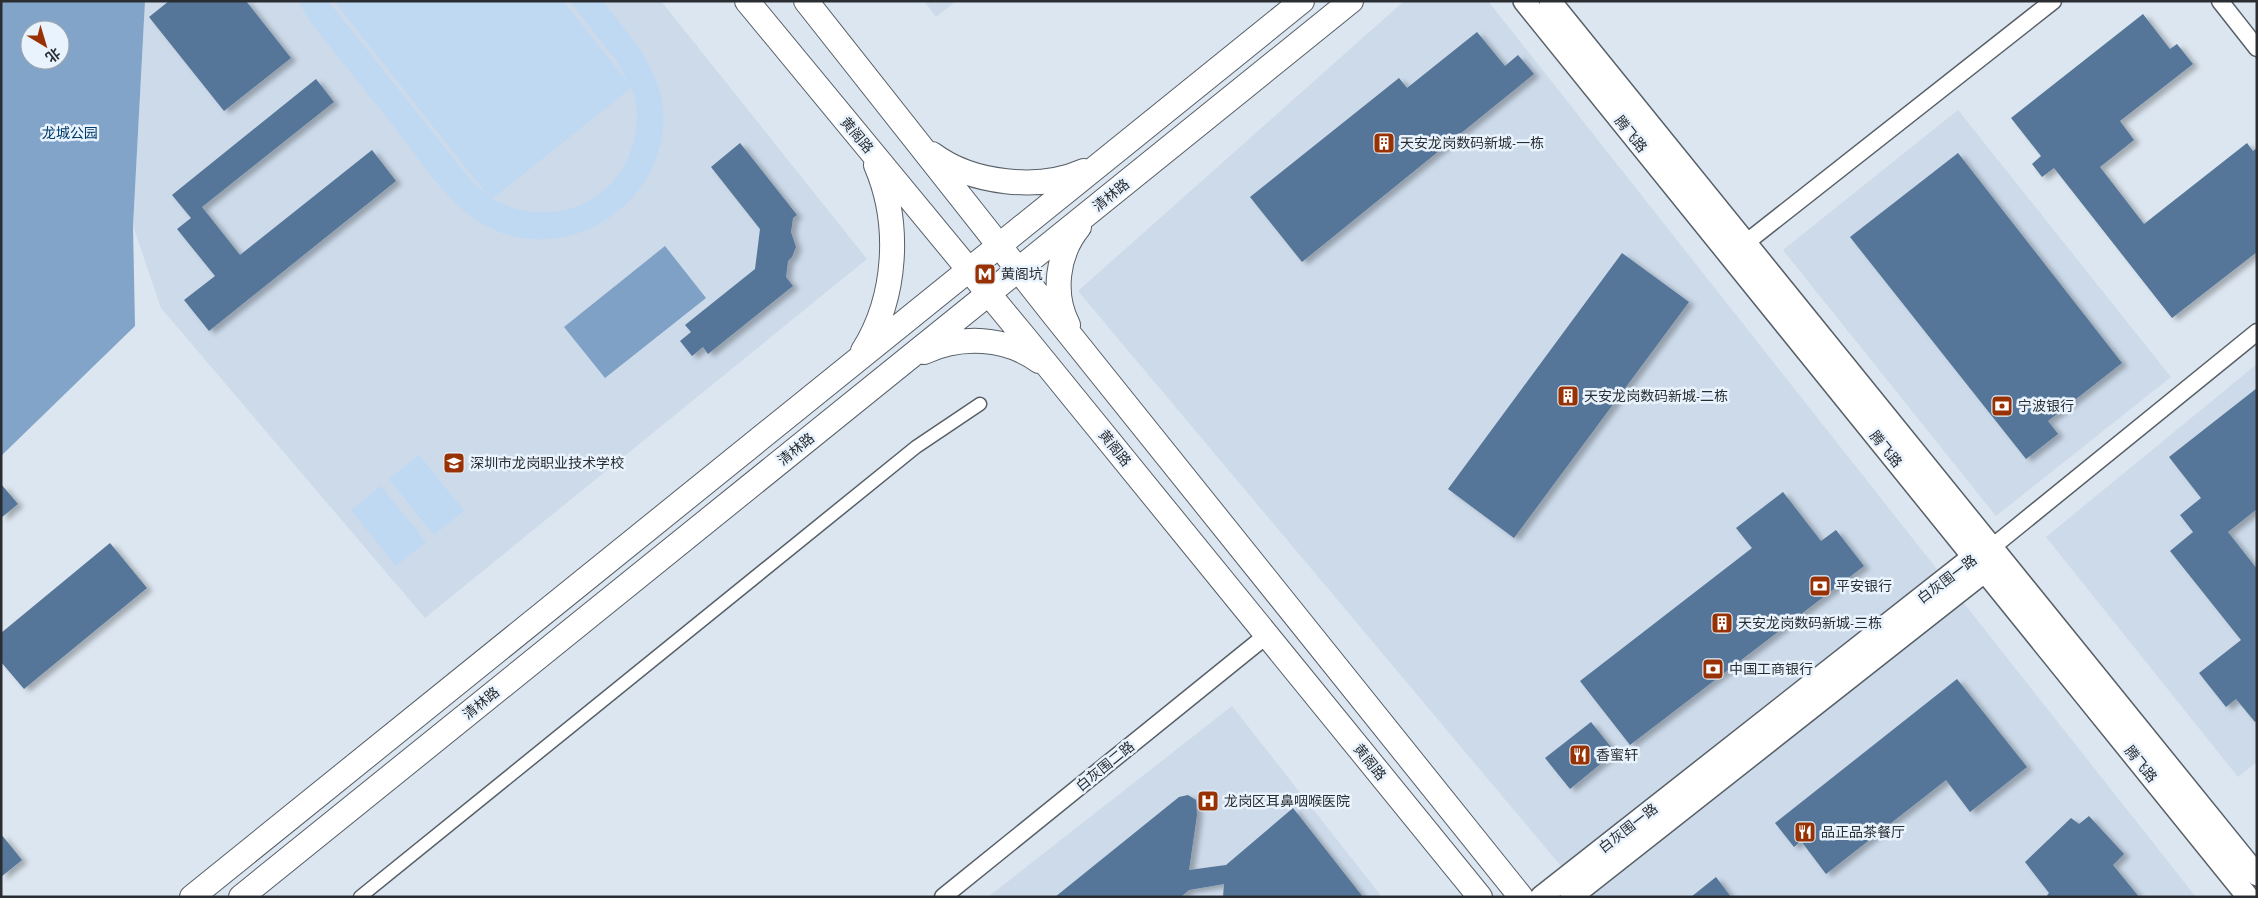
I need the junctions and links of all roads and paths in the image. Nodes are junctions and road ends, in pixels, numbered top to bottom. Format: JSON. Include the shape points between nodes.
{"nodes":[{"id":1,"x":747,"y":1,"type":"edge"},
{"id":2,"x":806,"y":1,"type":"edge"},
{"id":3,"x":1302,"y":1,"type":"edge"},
{"id":4,"x":1351,"y":1,"type":"edge"},
{"id":5,"x":1524,"y":1,"type":"edge"},
{"id":6,"x":1550,"y":1,"type":"edge"},
{"id":7,"x":2052,"y":1,"type":"edge"},
{"id":8,"x":2220,"y":1,"type":"edge"},
{"id":9,"x":2257,"y":48,"type":"edge"},
{"id":10,"x":918,"y":143,"type":"junction"},
{"id":11,"x":870,"y":150,"type":"junction"},
{"id":12,"x":1102,"y":163,"type":"junction"},
{"id":13,"x":1096,"y":208,"type":"junction"},
{"id":14,"x":999,"y":246,"type":"junction"},
{"id":15,"x":1738,"y":249,"type":"junction"},
{"id":16,"x":969,"y":270,"type":"junction"},
{"id":17,"x":1018,"y":270,"type":"junction"},
{"id":18,"x":988,"y":294,"type":"junction"},
{"id":19,"x":2257,"y":332,"type":"edge"},
{"id":20,"x":1079,"y":346,"type":"junction"},
{"id":21,"x":859,"y":359,"type":"junction"},
{"id":22,"x":905,"y":361,"type":"junction"},
{"id":23,"x":1051,"y":369,"type":"junction"},
{"id":24,"x":980,"y":404,"type":"dead end"},
{"id":25,"x":742,"y":454,"type":"junction"},
{"id":26,"x":760,"y":478,"type":"junction"},
{"id":27,"x":1983,"y":558,"type":"junction"},
{"id":28,"x":1267,"y":635,"type":"junction"},
{"id":29,"x":2257,"y":875,"type":"edge"},
{"id":30,"x":192,"y":897,"type":"edge"},
{"id":31,"x":241,"y":897,"type":"edge"},
{"id":32,"x":360,"y":897,"type":"edge"},
{"id":33,"x":943,"y":897,"type":"edge"},
{"id":34,"x":1480,"y":897,"type":"edge"},
{"id":35,"x":1521,"y":897,"type":"edge"},
{"id":36,"x":1541,"y":897,"type":"edge"},
{"id":37,"x":1572,"y":897,"type":"edge"},
{"id":38,"x":2248,"y":897,"type":"edge"}],
"edges":[{"from":1,"to":11,"type":"main road","name":"黄阁路"},
{"from":2,"to":10,"type":"main road"},
{"from":3,"to":12,"type":"main road"},
{"from":4,"to":13,"type":"main road","name":"清林路"},
{"from":5,"to":15,"type":"street","name":"腾飞路"},
{"from":6,"to":15,"type":"street","name":"腾飞路"},
{"from":7,"to":15,"type":"street"},
{"from":8,"to":9,"type":"street"},
{"from":10,"to":12,"type":"main road","via":[[960,169],[1011,181],[1059,179]]},
{"from":10,"to":14,"type":"main road"},
{"from":11,"to":16,"type":"main road","name":"黄阁路"},
{"from":11,"to":21,"type":"main road","via":[[882,178],[889,207],[891,258],[882,308],[873,335]]},
{"from":12,"to":14,"type":"main road"},
{"from":13,"to":17,"type":"main road","name":"清林路"},
{"from":13,"to":20,"type":"main road","via":[[1076,230],[1064,251],[1058,274],[1059,299]]},
{"from":14,"to":16,"type":"main road"},
{"from":14,"to":17,"type":"main road"},
{"from":15,"to":27,"type":"street","name":"腾飞路"},
{"from":16,"to":18,"type":"main road","name":"黄阁路"},
{"from":16,"to":21,"type":"main road"},
{"from":17,"to":18,"type":"main road","name":"清林路"},
{"from":17,"to":20,"type":"main road"},
{"from":18,"to":22,"type":"main road","name":"清林路"},
{"from":18,"to":23,"type":"main road","name":"黄阁路"},
{"from":19,"to":27,"type":"street"},
{"from":20,"to":35,"type":"main road"},
{"from":21,"to":25,"type":"main road"},
{"from":22,"to":23,"type":"main road","via":[[950,344],[984,340],[1031,355]]},
{"from":22,"to":26,"type":"main road","name":"清林路"},
{"from":23,"to":28,"type":"main road","name":"黄阁路"},
{"from":24,"to":32,"type":"street","via":[[916,447]]},
{"from":25,"to":26,"type":"main road"},
{"from":25,"to":30,"type":"main road"},
{"from":26,"to":31,"type":"main road","name":"清林路"},
{"from":27,"to":29,"type":"street","name":"腾飞路"},
{"from":27,"to":36,"type":"street","name":"白灰围一路"},
{"from":27,"to":37,"type":"street","name":"白灰围一路"},
{"from":27,"to":38,"type":"street","name":"腾飞路"},
{"from":28,"to":33,"type":"street","name":"白灰围二路"},
{"from":28,"to":34,"type":"main road","name":"黄阁路"}]}
